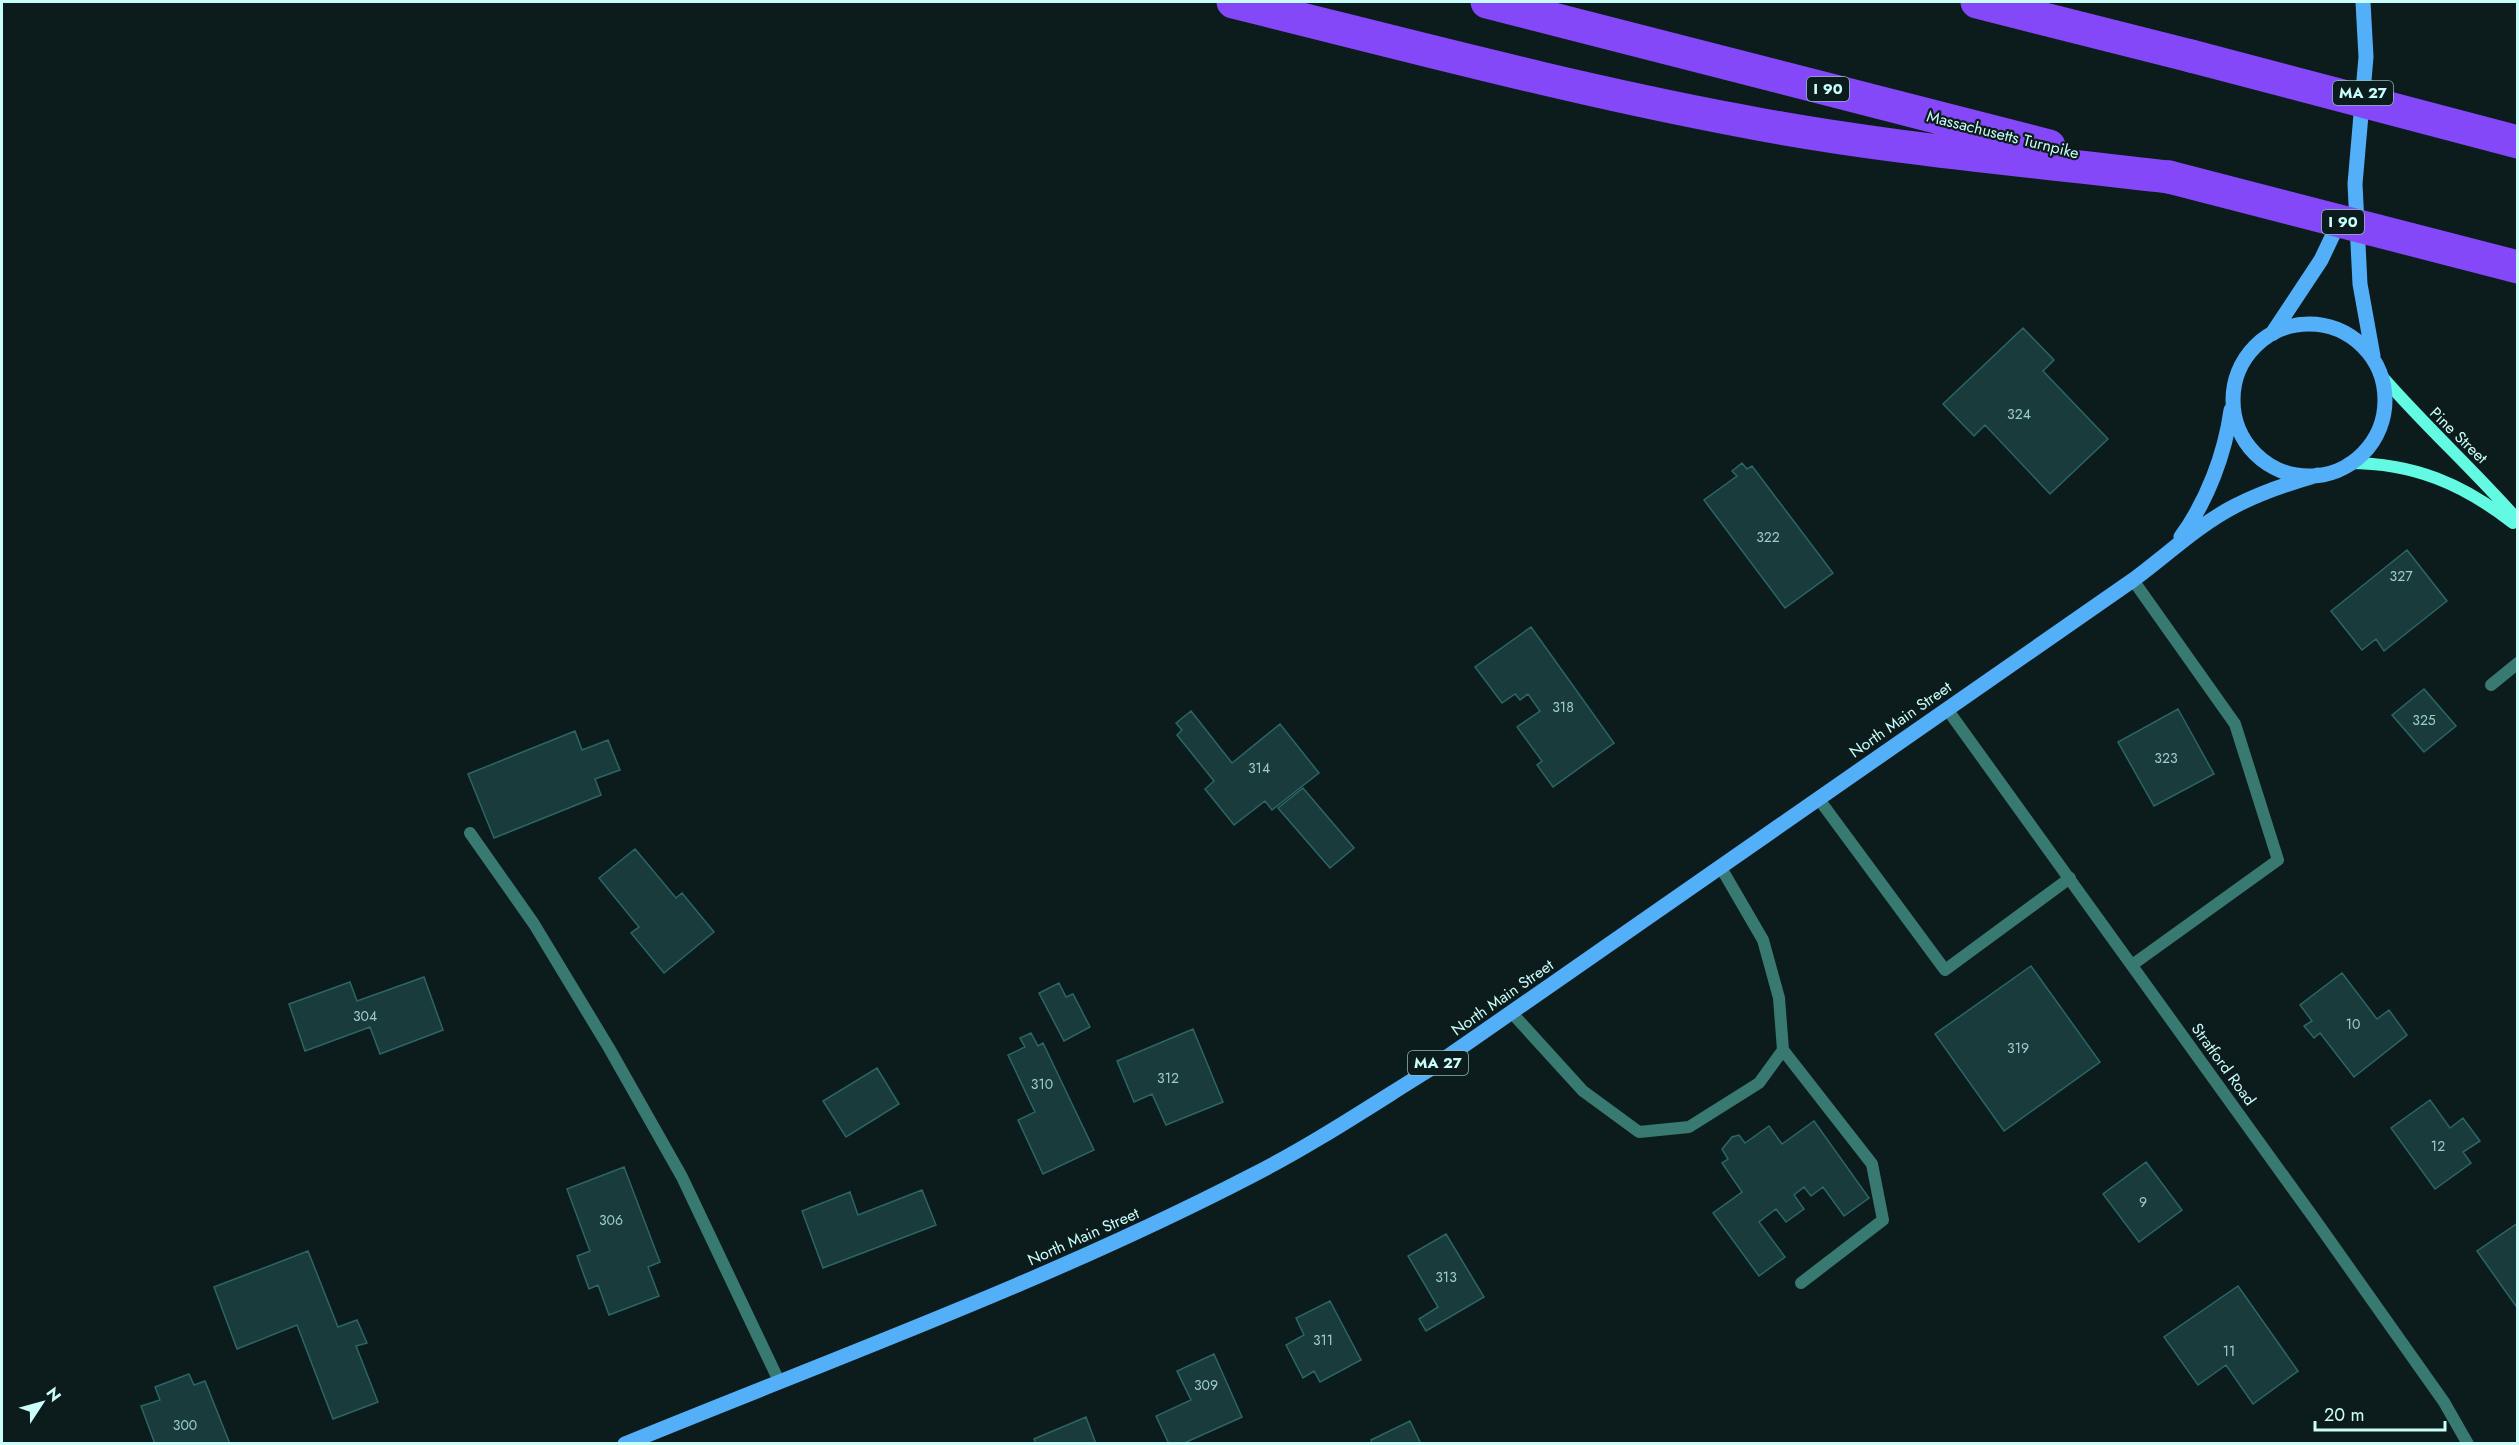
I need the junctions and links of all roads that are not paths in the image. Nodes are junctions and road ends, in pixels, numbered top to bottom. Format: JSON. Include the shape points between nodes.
{"nodes":[{"id":1,"x":1233,"y":2,"type":"edge"},
{"id":2,"x":1487,"y":2,"type":"edge"},
{"id":3,"x":1977,"y":2,"type":"edge"},
{"id":4,"x":2362,"y":2,"type":"edge"},
{"id":5,"x":2517,"y":142,"type":"edge"},
{"id":6,"x":2169,"y":177,"type":"junction"},
{"id":7,"x":2355,"y":184,"type":"junction"},
{"id":8,"x":2517,"y":267,"type":"edge"},
{"id":9,"x":2272,"y":334,"type":"junction"},
{"id":10,"x":2376,"y":366,"type":"junction"},
{"id":11,"x":2233,"y":398,"type":"junction"},
{"id":12,"x":2349,"y":464,"type":"junction"},
{"id":13,"x":2318,"y":475,"type":"junction"},
{"id":14,"x":2517,"y":520,"type":"edge"},
{"id":15,"x":2517,"y":527,"type":"edge"},
{"id":16,"x":2175,"y":547,"type":"junction"},
{"id":17,"x":2133,"y":580,"type":"junction"},
{"id":18,"x":2517,"y":663,"type":"edge"},
{"id":19,"x":2490,"y":685,"type":"dead end"},
{"id":20,"x":1947,"y":709,"type":"junction"},
{"id":21,"x":1818,"y":798,"type":"junction"},
{"id":22,"x":470,"y":833,"type":"dead end"},
{"id":23,"x":1720,"y":866,"type":"junction"},
{"id":24,"x":2070,"y":878,"type":"junction"},
{"id":25,"x":2132,"y":965,"type":"junction"},
{"id":26,"x":1511,"y":1012,"type":"junction"},
{"id":27,"x":1783,"y":1050,"type":"junction"},
{"id":28,"x":1801,"y":1283,"type":"dead end"},
{"id":29,"x":779,"y":1381,"type":"junction"},
{"id":30,"x":625,"y":1443,"type":"edge"},
{"id":31,"x":2468,"y":1443,"type":"edge"}],
"edges":[{"from":1,"to":6,"type":"highway","via":[[1587,90],[1739,121],[1868,142]]},
{"from":2,"to":6,"type":"highway","name":"Massachusetts Turnpike","number":"I 90"},
{"from":3,"to":5,"type":"highway","bridge":true},
{"from":4,"to":7,"type":"main road","number":"MA 27","via":[[2366,57]]},
{"from":6,"to":8,"type":"highway","name":"Massachusetts Turnpike","number":"I 90","bridge":true},
{"from":7,"to":9,"type":"main road","number":"MA 27","via":[[2321,260]]},
{"from":7,"to":10,"type":"main road","number":"MA 27","via":[[2360,284]]},
{"from":9,"to":10,"type":"main road","via":[[2299,324],[2321,324],[2360,343]]},
{"from":9,"to":11,"type":"main road","via":[[2246,357],[2236,376]]},
{"from":10,"to":12,"type":"main road","via":[[2385,401],[2381,423],[2372,442]]},
{"from":10,"to":14,"type":"main road","name":"Pine Street","via":[[2417,417],[2470,467]]},
{"from":11,"to":13,"type":"main road","via":[[2235,419],[2244,440],[2258,456],[2296,475]]},
{"from":11,"to":16,"type":"main road","name":"North Main Street","number":"MA 27","via":[[2213,475]]},
{"from":12,"to":13,"type":"main road"},
{"from":12,"to":15,"type":"main road","via":[[2398,467],[2456,485]]},
{"from":13,"to":16,"type":"main road","name":"North Main Street","number":"MA 27","via":[[2233,507]]},
{"from":16,"to":17,"type":"main road","name":"North Main Street","number":"MA 27"},
{"from":17,"to":20,"type":"main road","name":"North Main Street","number":"MA 27"},
{"from":17,"to":25,"type":"street","via":[[2235,724],[2278,860]]},
{"from":18,"to":19,"type":"street"},
{"from":20,"to":21,"type":"main road","name":"North Main Street","number":"MA 27"},
{"from":20,"to":24,"type":"street","name":"Stratford Road"},
{"from":21,"to":23,"type":"main road","name":"North Main Street","number":"MA 27"},
{"from":21,"to":24,"type":"street","via":[[1945,970]]},
{"from":22,"to":29,"type":"street","via":[[534,924],[660,1137]]},
{"from":23,"to":26,"type":"main road","name":"North Main Street","number":"MA 27"},
{"from":23,"to":27,"type":"street","via":[[1763,940],[1779,998]]},
{"from":24,"to":25,"type":"street","name":"Stratford Road"},
{"from":25,"to":31,"type":"street","name":"Stratford Road","via":[[2444,1402]]},
{"from":26,"to":27,"type":"street","via":[[1583,1091],[1639,1132],[1689,1127],[1759,1083]]},
{"from":26,"to":29,"type":"main road","name":"North Main Street","number":"MA 27","via":[[1426,1071],[1253,1176],[1045,1274]]},
{"from":27,"to":28,"type":"street","via":[[1872,1164],[1883,1220]]},
{"from":29,"to":30,"type":"main road","name":"North Main Street","number":"MA 27"}]}
